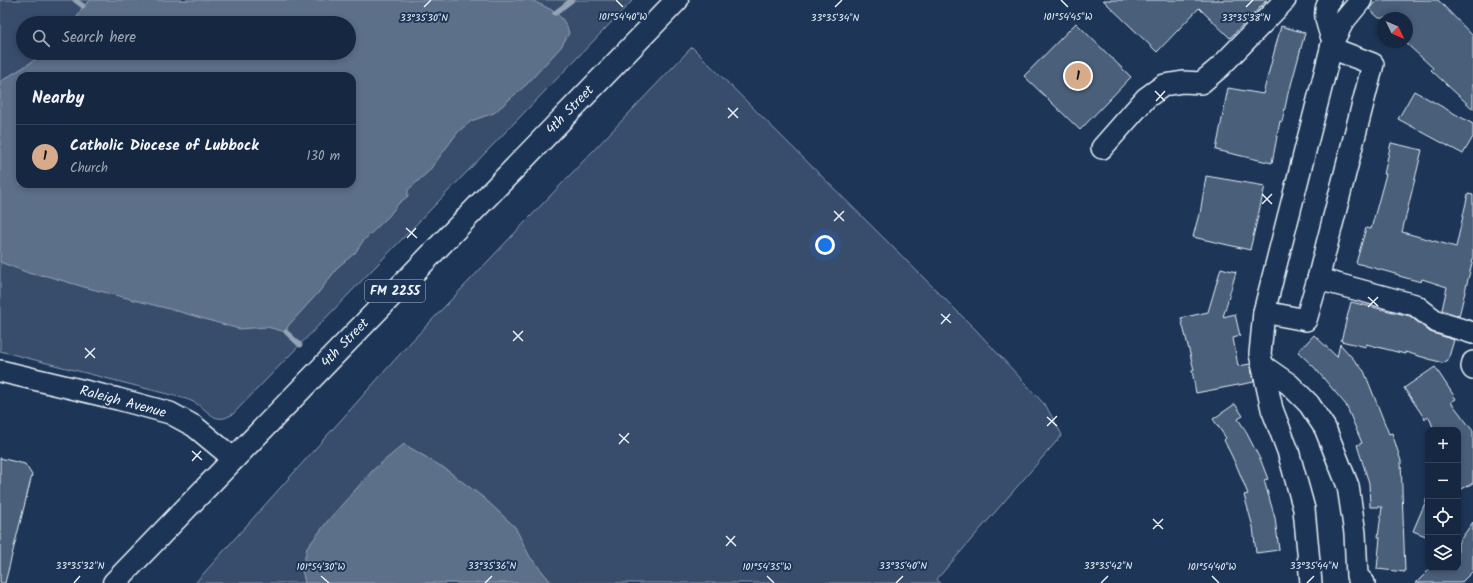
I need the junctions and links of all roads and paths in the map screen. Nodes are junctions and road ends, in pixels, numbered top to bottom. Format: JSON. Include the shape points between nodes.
{"nodes":[{"id":1,"x":677,"y":0,"type":"edge"},
{"id":2,"x":1285,"y":0,"type":"edge"},
{"id":3,"x":1331,"y":0,"type":"edge"},
{"id":4,"x":1361,"y":0,"type":"edge"},
{"id":5,"x":1332,"y":44,"type":"junction"},
{"id":6,"x":1102,"y":148,"type":"dead end"},
{"id":7,"x":1318,"y":279,"type":"junction"},
{"id":8,"x":1264,"y":312,"type":"junction"},
{"id":9,"x":1473,"y":333,"type":"edge"},
{"id":10,"x":1473,"y":362,"type":"edge"},
{"id":11,"x":1263,"y":366,"type":"junction"},
{"id":12,"x":1473,"y":369,"type":"edge"},
{"id":13,"x":0,"y":371,"type":"edge"},
{"id":14,"x":234,"y":459,"type":"junction"},
{"id":15,"x":1356,"y":581,"type":"edge"},
{"id":16,"x":114,"y":583,"type":"edge"},
{"id":17,"x":1311,"y":583,"type":"edge"}],
"edges":[{"from":1,"to":14,"type":"main road","name":"4th Street","number":"FM 2255"},
{"from":2,"to":6,"type":"street","via":[[1201,83],[1164,84],[1146,98]]},
{"from":3,"to":5,"type":"street","via":[[1328,3],[1326,20]]},
{"from":4,"to":5,"type":"street","via":[[1343,22]]},
{"from":5,"to":7,"type":"street","via":[[1373,64]]},
{"from":5,"to":8,"type":"street"},
{"from":7,"to":8,"type":"street","via":[[1306,320]]},
{"from":7,"to":9,"type":"street","via":[[1415,305],[1437,322]]},
{"from":8,"to":11,"type":"street","via":[[1260,354]]},
{"from":10,"to":12,"type":"street"},
{"from":11,"to":15,"type":"street","via":[[1288,384],[1309,404],[1326,428],[1348,486],[1355,533]]},
{"from":11,"to":17,"type":"street","via":[[1272,409],[1288,451],[1304,509]]},
{"from":13,"to":14,"type":"street","name":"Raleigh Avenue","via":[[170,413],[194,426]]},
{"from":14,"to":16,"type":"main road","name":"4th Street","number":"FM 2255"}]}
